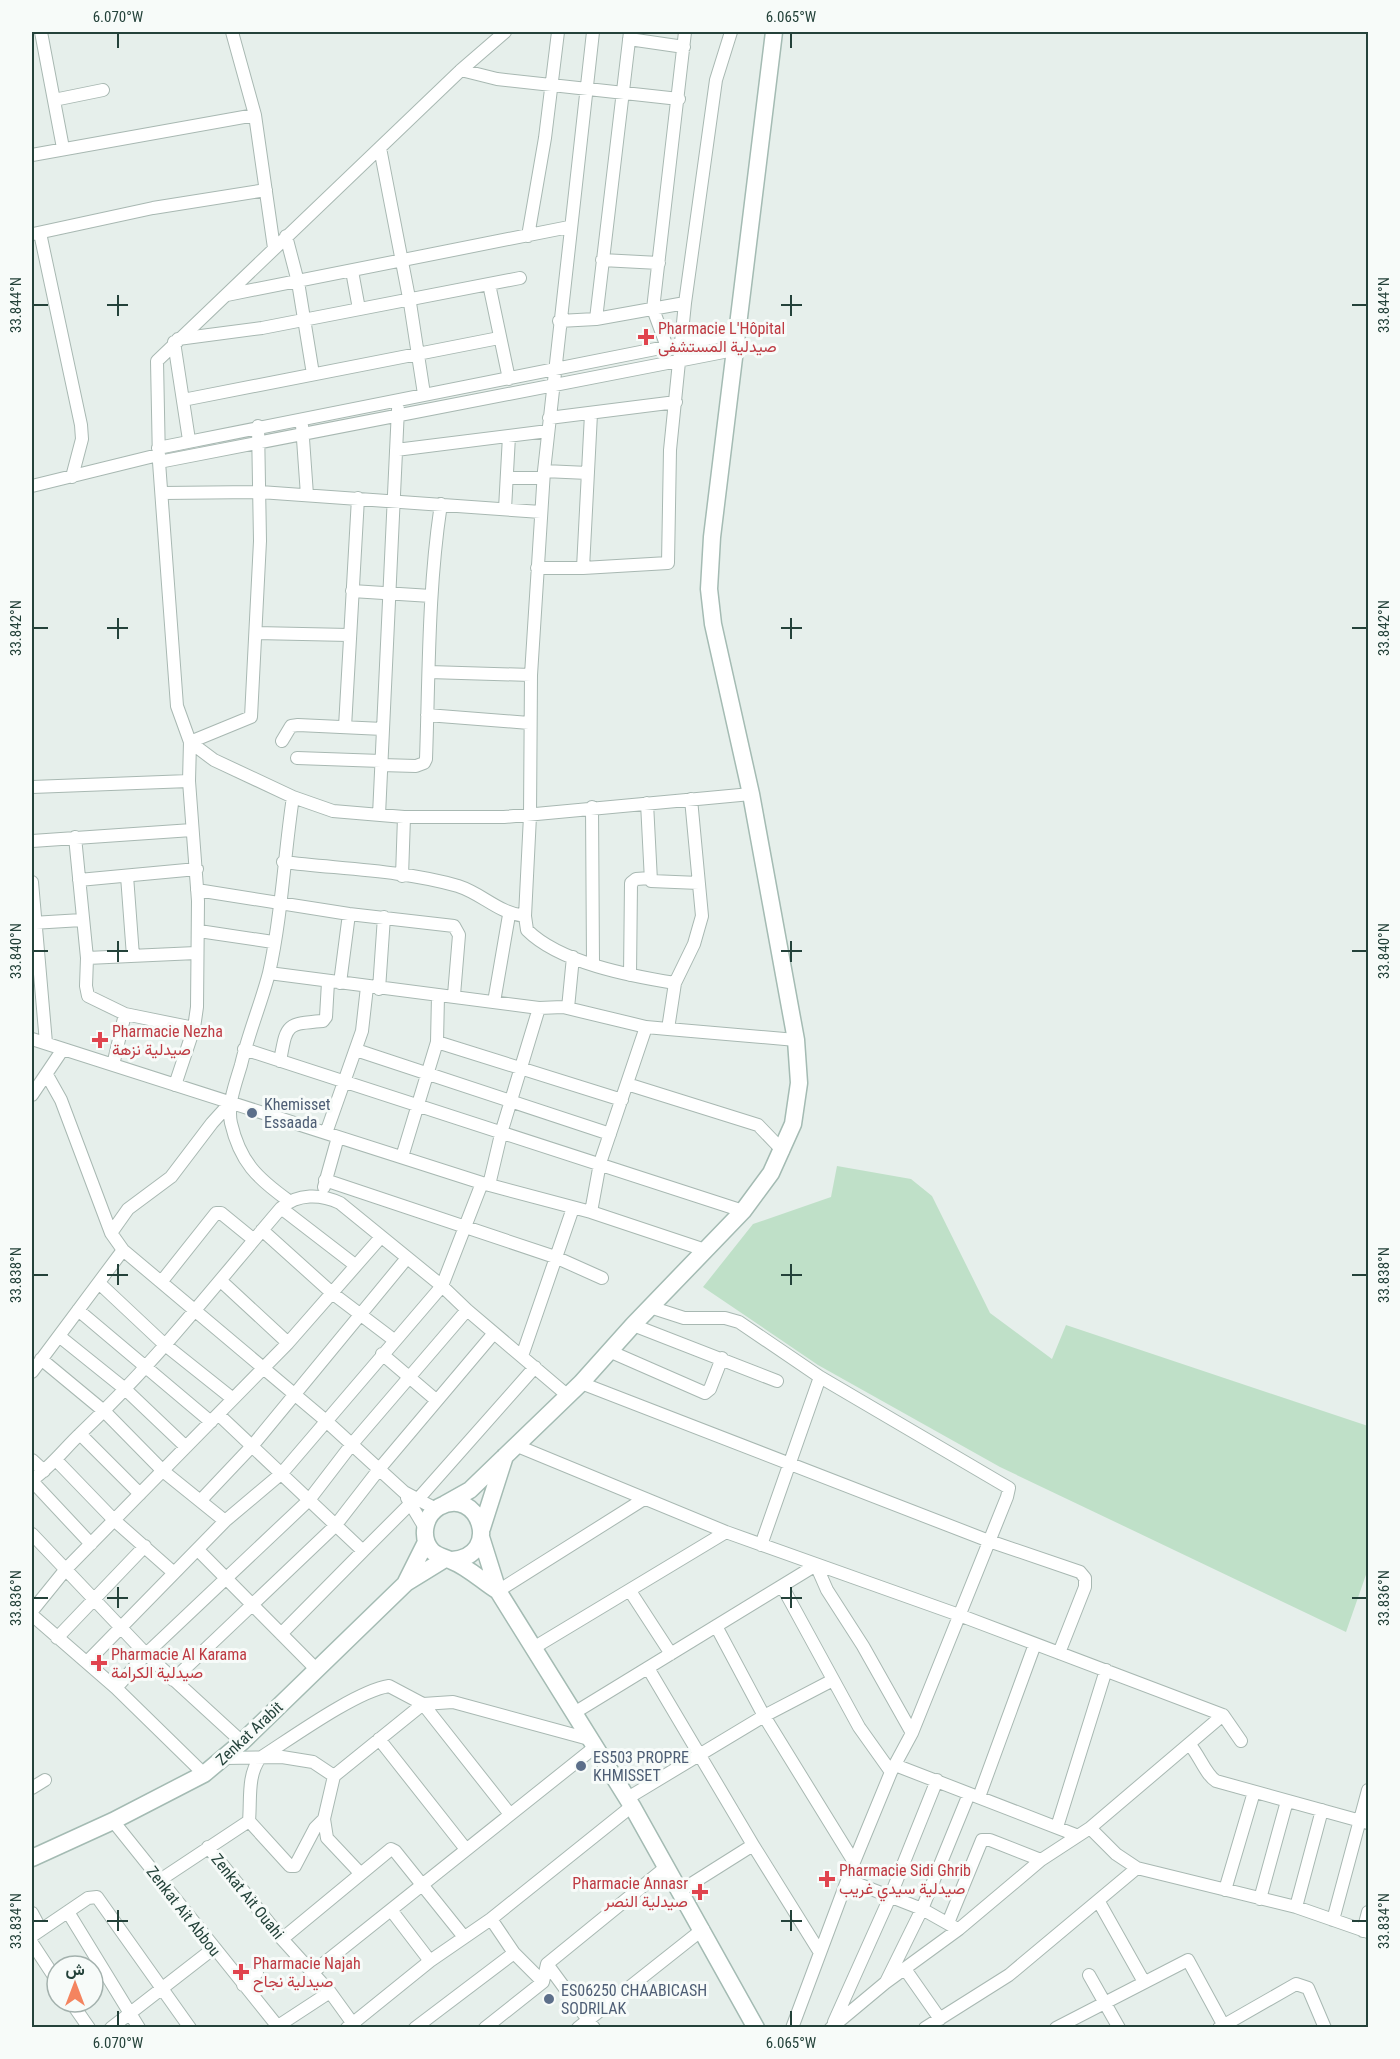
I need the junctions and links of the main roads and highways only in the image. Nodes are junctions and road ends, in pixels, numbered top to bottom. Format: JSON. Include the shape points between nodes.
{"nodes":[{"id":1,"x":774,"y":32,"type":"edge"},
{"id":2,"x":511,"y":1449,"type":"junction"},
{"id":3,"x":441,"y":1507,"type":"junction"},
{"id":4,"x":481,"y":1533,"type":"junction"},
{"id":5,"x":426,"y":1535,"type":"junction"},
{"id":6,"x":448,"y":1560,"type":"junction"},
{"id":7,"x":406,"y":1583,"type":"junction"},
{"id":8,"x":498,"y":1591,"type":"junction"},
{"id":9,"x":32,"y":1858,"type":"edge"},
{"id":10,"x":756,"y":2028,"type":"edge"}],
"edges":[{"from":1,"to":2,"type":"main road","via":[[712,537],[709,589],[796,1040],[800,1083],[793,1124],[771,1173],[743,1211],[581,1383]]},
{"from":2,"to":3,"type":"main road","via":[[470,1490]]},
{"from":2,"to":4,"type":"main road"},
{"from":3,"to":4,"type":"main road","via":[[464,1506],[479,1519]]},
{"from":3,"to":5,"type":"main road","via":[[429,1517]]},
{"from":4,"to":6,"type":"main road","via":[[477,1547],[469,1555]]},
{"from":4,"to":8,"type":"main road"},
{"from":5,"to":6,"type":"main road","via":[[431,1550]]},
{"from":5,"to":7,"type":"main road"},
{"from":6,"to":7,"type":"main road"},
{"from":6,"to":8,"type":"main road"},
{"from":7,"to":9,"type":"main road","name":"Zenkat Arabit","via":[[204,1774]]},
{"from":8,"to":10,"type":"main road","via":[[629,1803]]}]}
